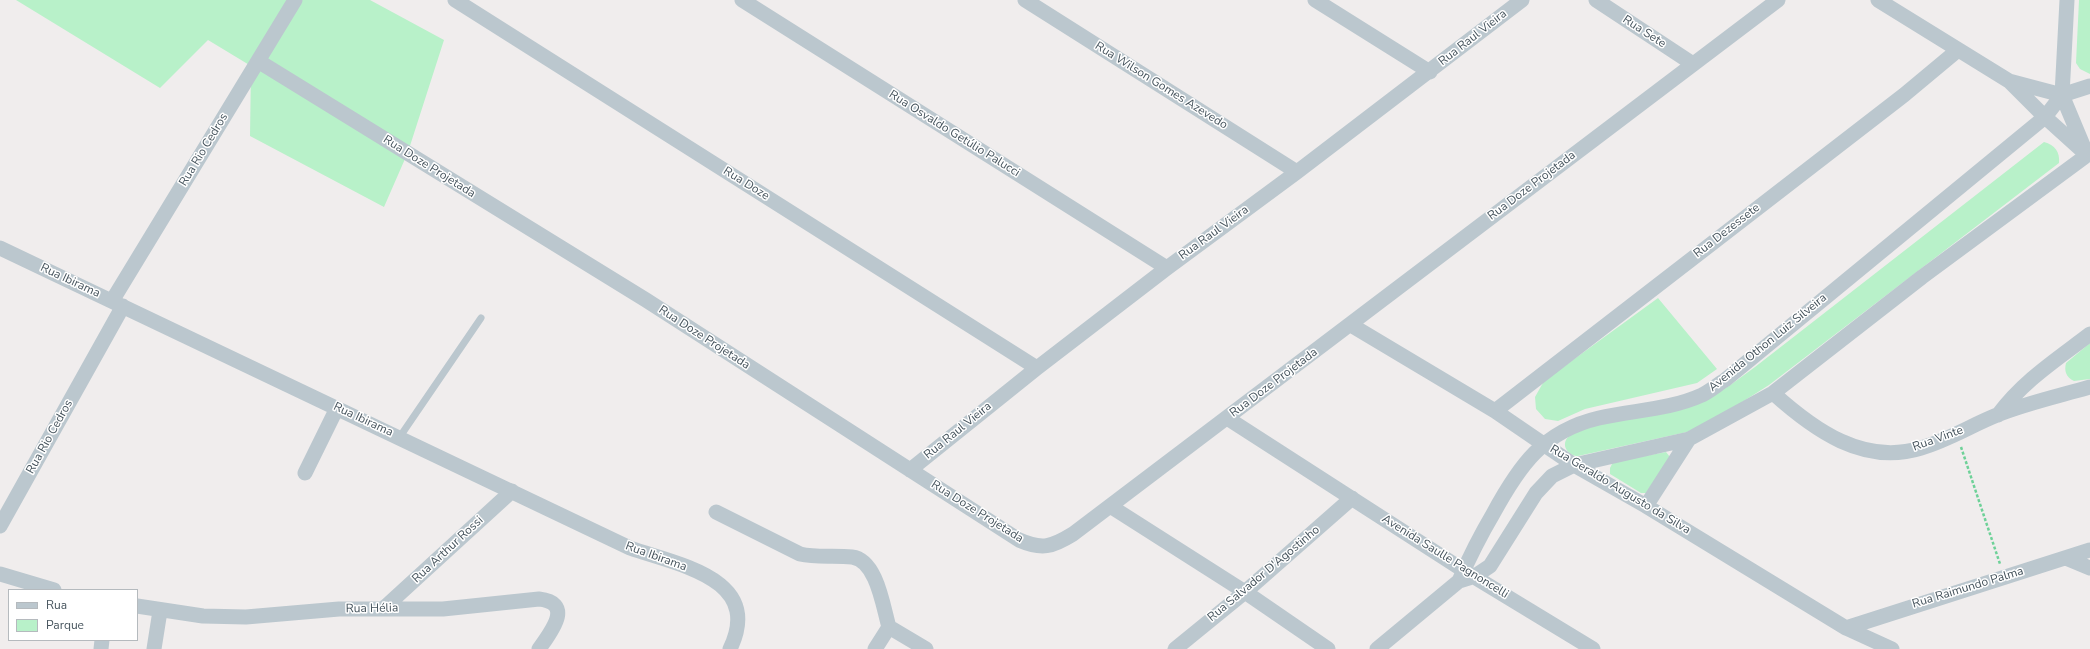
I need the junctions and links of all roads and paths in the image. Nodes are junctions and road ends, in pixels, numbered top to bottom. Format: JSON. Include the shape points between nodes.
{"nodes":[{"id":1,"x":295,"y":0,"type":"edge"},
{"id":2,"x":455,"y":0,"type":"edge"},
{"id":3,"x":742,"y":0,"type":"edge"},
{"id":4,"x":1025,"y":0,"type":"edge"},
{"id":5,"x":1315,"y":0,"type":"edge"},
{"id":6,"x":1522,"y":0,"type":"edge"},
{"id":7,"x":1596,"y":0,"type":"edge"},
{"id":8,"x":1778,"y":0,"type":"edge"},
{"id":9,"x":1878,"y":0,"type":"edge"},
{"id":10,"x":2067,"y":0,"type":"edge"},
{"id":11,"x":1958,"y":50,"type":"junction"},
{"id":12,"x":258,"y":61,"type":"junction"},
{"id":13,"x":1692,"y":64,"type":"junction"},
{"id":14,"x":1430,"y":72,"type":"junction"},
{"id":15,"x":2009,"y":81,"type":"junction"},
{"id":16,"x":2090,"y":86,"type":"edge"},
{"id":17,"x":2062,"y":95,"type":"junction"},
{"id":18,"x":2045,"y":117,"type":"junction"},
{"id":19,"x":2089,"y":156,"type":"edge"},
{"id":20,"x":1297,"y":172,"type":"junction"},
{"id":21,"x":0,"y":248,"type":"edge"},
{"id":22,"x":1166,"y":268,"type":"junction"},
{"id":23,"x":117,"y":304,"type":"junction"},
{"id":24,"x":481,"y":318,"type":"dead end"},
{"id":25,"x":1351,"y":324,"type":"junction"},
{"id":26,"x":2090,"y":334,"type":"edge"},
{"id":27,"x":1037,"y":368,"type":"junction"},
{"id":28,"x":2090,"y":387,"type":"edge"},
{"id":29,"x":1773,"y":393,"type":"junction"},
{"id":30,"x":337,"y":408,"type":"junction"},
{"id":31,"x":1495,"y":411,"type":"junction"},
{"id":32,"x":1998,"y":415,"type":"junction"},
{"id":33,"x":1227,"y":418,"type":"junction"},
{"id":34,"x":1957,"y":433,"type":"junction"},
{"id":35,"x":399,"y":438,"type":"junction"},
{"id":36,"x":1689,"y":439,"type":"junction"},
{"id":37,"x":1544,"y":443,"type":"junction"},
{"id":38,"x":1574,"y":465,"type":"junction"},
{"id":39,"x":910,"y":470,"type":"junction"},
{"id":40,"x":305,"y":473,"type":"dead end"},
{"id":41,"x":512,"y":491,"type":"junction"},
{"id":42,"x":1352,"y":498,"type":"junction"},
{"id":43,"x":1110,"y":506,"type":"junction"},
{"id":44,"x":1646,"y":506,"type":"junction"},
{"id":45,"x":716,"y":512,"type":"dead end"},
{"id":46,"x":0,"y":526,"type":"edge"},
{"id":47,"x":2090,"y":550,"type":"edge"},
{"id":48,"x":2066,"y":558,"type":"junction"},
{"id":49,"x":2090,"y":568,"type":"edge"},
{"id":50,"x":0,"y":574,"type":"edge"},
{"id":51,"x":1466,"y":576,"type":"junction"},
{"id":52,"x":2004,"y":578,"type":"junction"},
{"id":53,"x":51,"y":589,"type":"edge"},
{"id":54,"x":1244,"y":592,"type":"junction"},
{"id":55,"x":138,"y":606,"type":"edge"},
{"id":56,"x":384,"y":608,"type":"junction"},
{"id":57,"x":160,"y":611,"type":"junction"},
{"id":58,"x":889,"y":627,"type":"junction"},
{"id":59,"x":1846,"y":628,"type":"junction"},
{"id":60,"x":154,"y":649,"type":"edge"},
{"id":61,"x":539,"y":649,"type":"edge"},
{"id":62,"x":730,"y":649,"type":"edge"},
{"id":63,"x":875,"y":649,"type":"edge"},
{"id":64,"x":926,"y":649,"type":"edge"},
{"id":65,"x":1175,"y":649,"type":"edge"},
{"id":66,"x":1328,"y":649,"type":"edge"},
{"id":67,"x":1377,"y":649,"type":"edge"},
{"id":68,"x":1593,"y":649,"type":"edge"},
{"id":69,"x":1892,"y":649,"type":"edge"}],
"edges":[{"from":1,"to":12,"type":"street","name":"Rua Rio Cedros"},
{"from":2,"to":27,"type":"street","name":"Rua Doze"},
{"from":3,"to":22,"type":"street","name":"Rua Osvaldo Getúlio Palucci"},
{"from":4,"to":20,"type":"street","name":"Rua Wilson Gomes Azevedo"},
{"from":5,"to":14,"type":"street"},
{"from":6,"to":14,"type":"street","name":"Rua Raul Vieira"},
{"from":7,"to":13,"type":"street","name":"Rua Sete"},
{"from":8,"to":13,"type":"street","name":"Rua Doze Projetada"},
{"from":9,"to":11,"type":"street"},
{"from":10,"to":17,"type":"street"},
{"from":11,"to":15,"type":"street"},
{"from":11,"to":31,"type":"street","name":"Rua Dezessete"},
{"from":12,"to":23,"type":"street","name":"Rua Rio Cedros"},
{"from":12,"to":39,"type":"street","name":"Rua Doze Projetada","via":[[652,305]]},
{"from":13,"to":25,"type":"street","name":"Rua Doze Projetada"},
{"from":14,"to":20,"type":"street","name":"Rua Raul Vieira"},
{"from":15,"to":17,"type":"street"},
{"from":15,"to":18,"type":"street"},
{"from":16,"to":17,"type":"street"},
{"from":17,"to":18,"type":"street","name":"Avenida Othon Luiz Silveira"},
{"from":17,"to":19,"type":"street"},
{"from":18,"to":19,"type":"street"},
{"from":18,"to":37,"type":"street","name":"Avenida Othon Luiz Silveira","via":[[1731,375],[1703,395],[1676,404],[1598,418],[1567,429]]},
{"from":19,"to":29,"type":"street","name":"Avenida Othon Luiz Silveira","via":[[1922,277]]},
{"from":20,"to":22,"type":"street","name":"Rua Raul Vieira"},
{"from":21,"to":23,"type":"street","name":"Rua Ibirama"},
{"from":22,"to":27,"type":"street","name":"Rua Raul Vieira"},
{"from":23,"to":30,"type":"street","name":"Rua Ibirama"},
{"from":23,"to":46,"type":"street","name":"Rua Rio Cedros"},
{"from":24,"to":35,"type":"lane"},
{"from":25,"to":31,"type":"street","name":"Rua Geraldo Augusto da Silva"},
{"from":25,"to":33,"type":"street","name":"Rua Doze Projetada"},
{"from":26,"to":32,"type":"street","via":[[2026,383]]},
{"from":27,"to":39,"type":"street","name":"Rua Raul Vieira"},
{"from":28,"to":32,"type":"street","name":"Rua Vinte"},
{"from":29,"to":34,"type":"street","name":"Rua Vinte","via":[[1797,415],[1837,440],[1865,451],[1892,454],[1921,448]]},
{"from":29,"to":36,"type":"street","name":"Avenida Othon Luiz Silveira"},
{"from":30,"to":35,"type":"street","name":"Rua Ibirama"},
{"from":30,"to":40,"type":"street"},
{"from":31,"to":37,"type":"street","name":"Rua Geraldo Augusto da Silva"},
{"from":32,"to":34,"type":"street","name":"Rua Vinte"},
{"from":33,"to":42,"type":"street","name":"Avenida Saulle Pagnoncelli"},
{"from":33,"to":43,"type":"street","name":"Rua Doze Projetada"},
{"from":34,"to":52,"type":"path"},
{"from":35,"to":41,"type":"street","name":"Rua Ibirama"},
{"from":36,"to":38,"type":"street","name":"Avenida Othon Luiz Silveira"},
{"from":36,"to":44,"type":"street"},
{"from":37,"to":38,"type":"street","name":"Rua Geraldo Augusto da Silva"},
{"from":37,"to":51,"type":"street","name":"Avenida Othon Luiz Silveira","via":[[1527,459],[1509,484],[1470,554]]},
{"from":38,"to":44,"type":"street","name":"Rua Geraldo Augusto da Silva"},
{"from":38,"to":51,"type":"street","name":"Avenida Othon Luiz Silveira","via":[[1552,476],[1536,493],[1490,566]]},
{"from":39,"to":43,"type":"street","name":"Rua Doze Projetada","via":[[1019,540],[1033,546],[1058,543]]},
{"from":41,"to":56,"type":"street","name":"Rua Arthur Rossi"},
{"from":41,"to":62,"type":"street","name":"Rua Ibirama","via":[[630,548],[712,578],[726,589],[735,603],[738,618],[737,634]]},
{"from":42,"to":51,"type":"street","name":"Avenida Saulle Pagnoncelli"},
{"from":42,"to":54,"type":"street","name":"Rua Salvador D'Agostinho"},
{"from":43,"to":54,"type":"street"},
{"from":44,"to":59,"type":"street","name":"Rua Geraldo Augusto da Silva"},
{"from":45,"to":58,"type":"street","via":[[800,554],[860,559],[870,567],[874,576]]},
{"from":47,"to":48,"type":"street","name":"Rua Raimundo Palma"},
{"from":48,"to":49,"type":"street"},
{"from":48,"to":52,"type":"street","name":"Rua Raimundo Palma"},
{"from":50,"to":53,"type":"street"},
{"from":51,"to":67,"type":"street","name":"Avenida Othon Luiz Silveira"},
{"from":51,"to":68,"type":"street","name":"Avenida Saulle Pagnoncelli"},
{"from":52,"to":59,"type":"street","name":"Rua Raimundo Palma"},
{"from":54,"to":65,"type":"street","name":"Rua Salvador D'Agostinho"},
{"from":54,"to":66,"type":"street"},
{"from":55,"to":57,"type":"street","name":"Rua Hélia"},
{"from":56,"to":57,"type":"street","name":"Rua Hélia","via":[[246,617]]},
{"from":56,"to":61,"type":"street","name":"Rua Hélia","via":[[443,609],[547,600],[558,609],[558,616]]},
{"from":57,"to":60,"type":"street"},
{"from":58,"to":63,"type":"street"},
{"from":58,"to":64,"type":"street"},
{"from":59,"to":69,"type":"street","name":"Rua Geraldo Augusto da Silva"}]}
